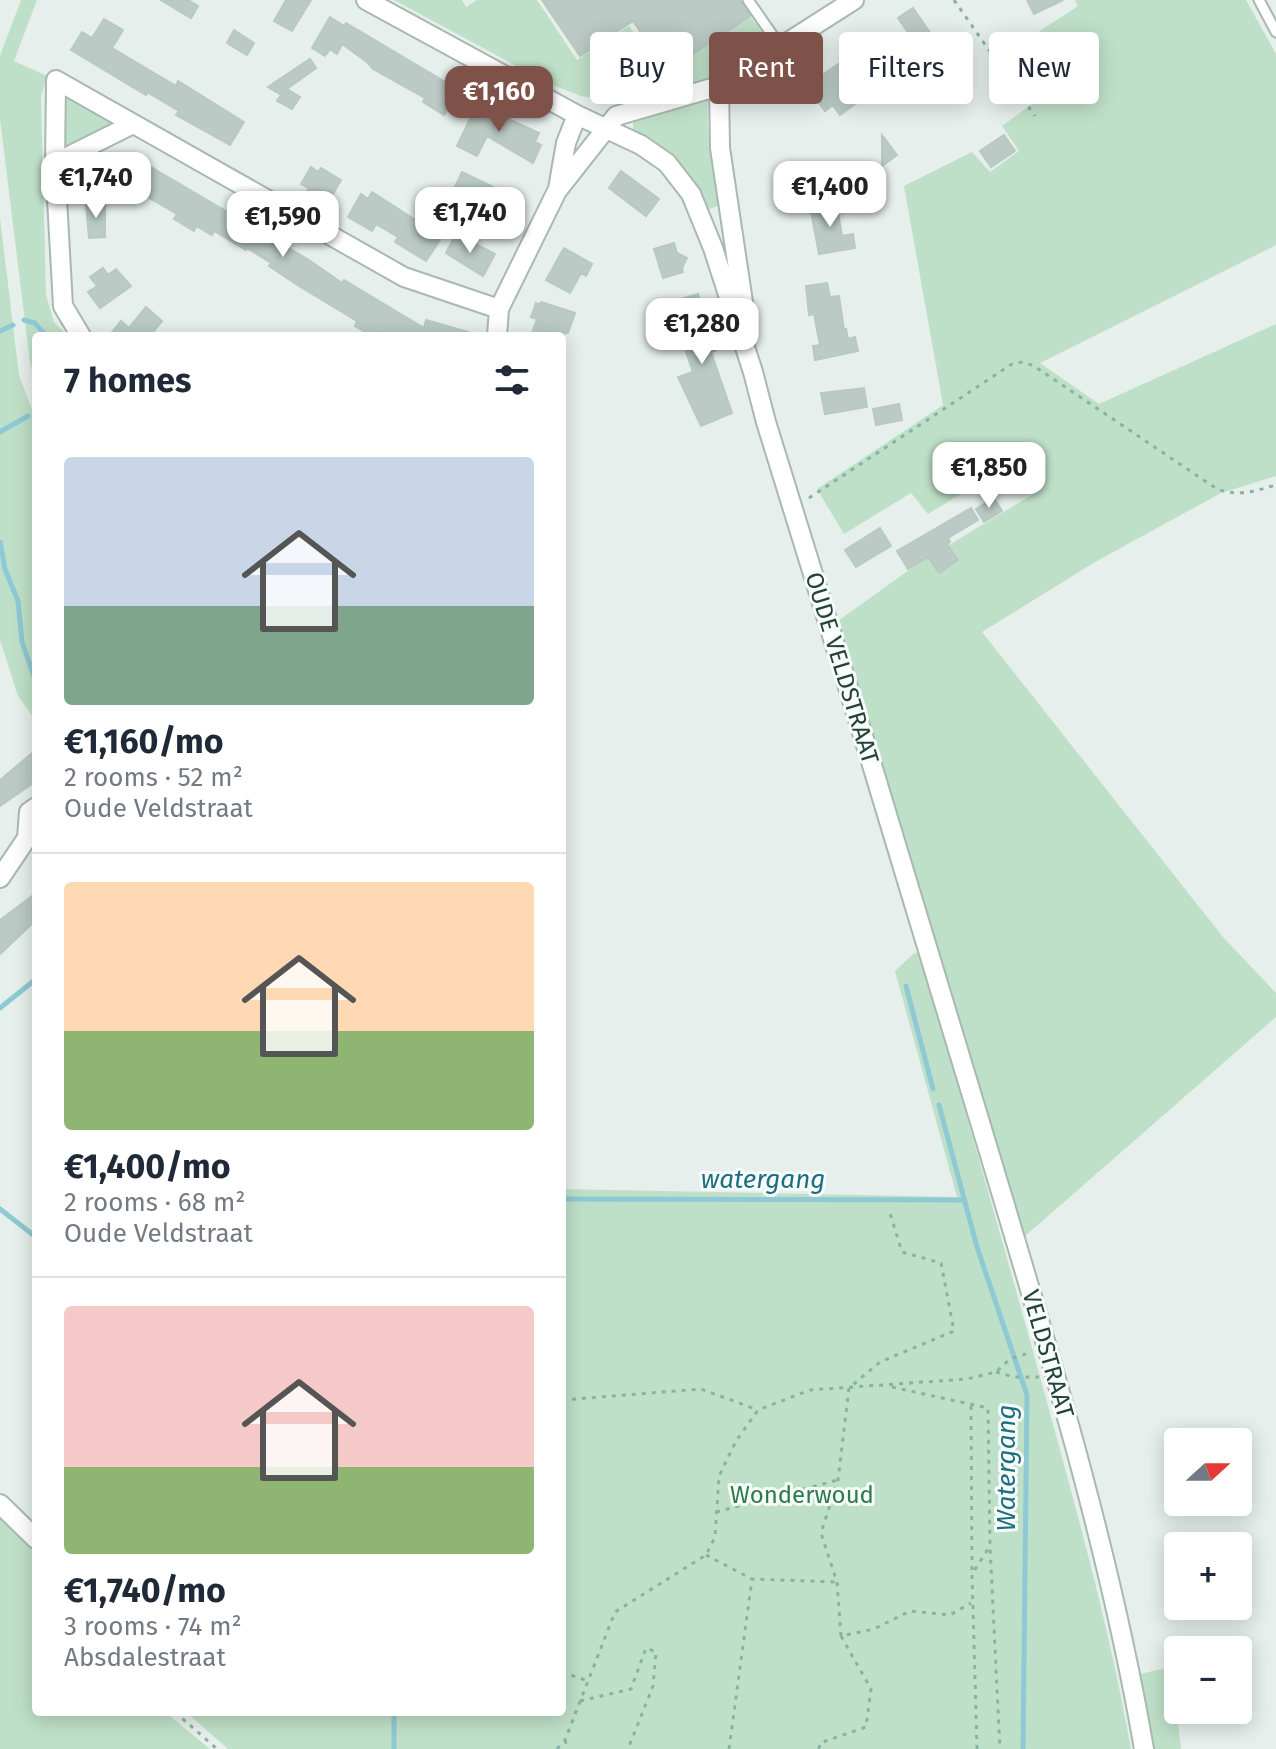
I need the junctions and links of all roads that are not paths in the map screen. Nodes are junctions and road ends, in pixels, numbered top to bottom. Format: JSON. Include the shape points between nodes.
{"nodes":[{"id":1,"x":366,"y":0,"type":"edge"},
{"id":2,"x":748,"y":0,"type":"edge"},
{"id":3,"x":854,"y":0,"type":"edge"},
{"id":4,"x":1259,"y":0,"type":"edge"},
{"id":5,"x":770,"y":32,"type":"edge"},
{"id":6,"x":805,"y":32,"type":"edge"},
{"id":7,"x":1276,"y":32,"type":"edge"},
{"id":8,"x":709,"y":89,"type":"edge"},
{"id":9,"x":719,"y":104,"type":"edge"},
{"id":10,"x":577,"y":115,"type":"junction"},
{"id":11,"x":133,"y":124,"type":"junction"},
{"id":12,"x":606,"y":129,"type":"junction"},
{"id":13,"x":55,"y":163,"type":"junction"},
{"id":14,"x":557,"y":191,"type":"junction"},
{"id":15,"x":499,"y":309,"type":"junction"},
{"id":16,"x":79,"y":332,"type":"edge"},
{"id":17,"x":497,"y":332,"type":"edge"},
{"id":18,"x":753,"y":372,"type":"junction"},
{"id":19,"x":32,"y":810,"type":"edge"},
{"id":20,"x":32,"y":839,"type":"edge"},
{"id":21,"x":0,"y":878,"type":"edge"},
{"id":22,"x":933,"y":963,"type":"joint"},
{"id":23,"x":0,"y":1504,"type":"edge"},
{"id":24,"x":32,"y":1535,"type":"edge"},
{"id":25,"x":1144,"y":1749,"type":"edge"}],
"edges":[{"from":1,"to":10,"type":"street","name":"OUDE VELDSTRAAT"},
{"from":2,"to":5,"type":"lane"},
{"from":3,"to":6,"type":"street"},
{"from":4,"to":7,"type":"lane"},
{"from":8,"to":12,"type":"street","via":[[616,116]]},
{"from":9,"to":18,"type":"street","name":"OUDE VELDSTRAAT","via":[[720,148]]},
{"from":10,"to":12,"type":"street","name":"OUDE VELDSTRAAT"},
{"from":10,"to":14,"type":"street"},
{"from":11,"to":13,"type":"street"},
{"from":11,"to":13,"type":"street","via":[[56,80]]},
{"from":11,"to":15,"type":"street","via":[[404,277]]},
{"from":12,"to":14,"type":"street"},
{"from":12,"to":18,"type":"street","name":"OUDE VELDSTRAAT","via":[[667,163],[691,194]]},
{"from":13,"to":16,"type":"street","via":[[63,306]]},
{"from":14,"to":15,"type":"street"},
{"from":15,"to":17,"type":"street"},
{"from":18,"to":22,"type":"street","name":"OUDE VELDSTRAAT"},
{"from":19,"to":20,"type":"street"},
{"from":20,"to":21,"type":"street"},
{"from":22,"to":25,"type":"street","name":"VELDSTRAAT","via":[[1102,1543]]},
{"from":23,"to":24,"type":"street"}]}
